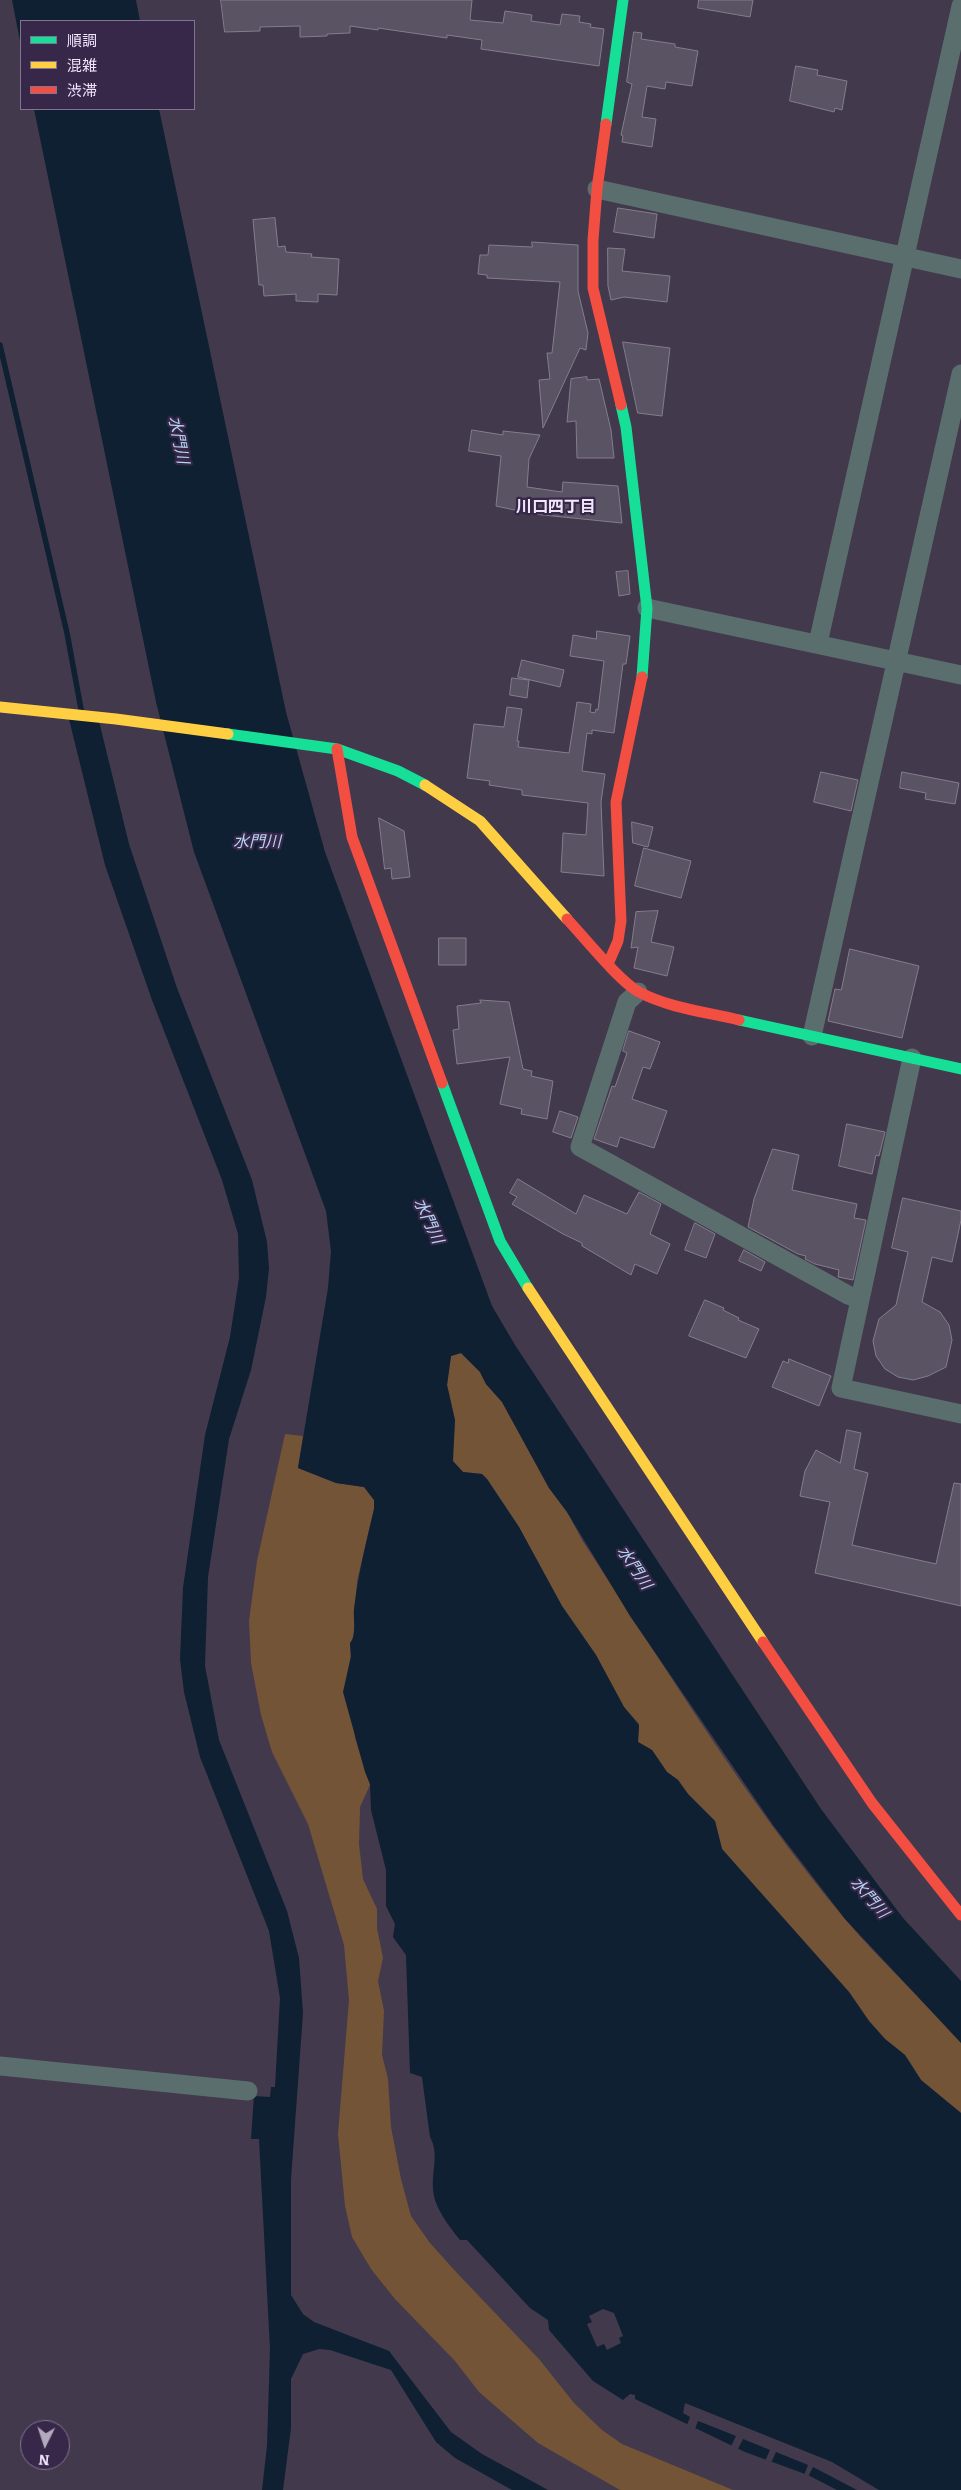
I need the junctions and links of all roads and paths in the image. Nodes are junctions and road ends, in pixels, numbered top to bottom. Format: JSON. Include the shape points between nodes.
{"nodes":[{"id":1,"x":623,"y":0,"type":"edge"},
{"id":2,"x":961,"y":6,"type":"edge"},
{"id":3,"x":597,"y":189,"type":"junction"},
{"id":4,"x":904,"y":258,"type":"junction"},
{"id":5,"x":961,"y":269,"type":"edge"},
{"id":6,"x":961,"y":374,"type":"edge"},
{"id":7,"x":648,"y":608,"type":"junction"},
{"id":8,"x":818,"y":643,"type":"junction"},
{"id":9,"x":898,"y":660,"type":"junction"},
{"id":10,"x":961,"y":675,"type":"edge"},
{"id":11,"x":0,"y":707,"type":"edge"},
{"id":12,"x":337,"y":749,"type":"junction"},
{"id":13,"x":608,"y":964,"type":"junction"},
{"id":14,"x":638,"y":992,"type":"junction"},
{"id":15,"x":812,"y":1036,"type":"junction"},
{"id":16,"x":912,"y":1058,"type":"junction"},
{"id":17,"x":961,"y":1069,"type":"edge"},
{"id":18,"x":860,"y":1299,"type":"junction"},
{"id":19,"x":961,"y":1414,"type":"edge"},
{"id":20,"x":961,"y":1915,"type":"edge"},
{"id":21,"x":0,"y":2066,"type":"edge"},
{"id":22,"x":248,"y":2091,"type":"dead end"}],
"edges":[{"from":1,"to":3,"type":"street"},
{"from":2,"to":4,"type":"street"},
{"from":3,"to":4,"type":"street"},
{"from":3,"to":7,"type":"street","via":[[594,288],[626,427]]},
{"from":4,"to":5,"type":"street"},
{"from":4,"to":8,"type":"street"},
{"from":6,"to":9,"type":"street"},
{"from":7,"to":8,"type":"street"},
{"from":7,"to":13,"type":"street","via":[[642,681],[616,802],[621,921],[618,941]]},
{"from":8,"to":9,"type":"street"},
{"from":9,"to":10,"type":"street"},
{"from":9,"to":15,"type":"street"},
{"from":11,"to":12,"type":"street"},
{"from":12,"to":13,"type":"street","via":[[428,786],[480,822]]},
{"from":12,"to":20,"type":"street","via":[[352,837],[500,1241],[800,1700],[884,1820]]},
{"from":13,"to":14,"type":"street"},
{"from":14,"to":15,"type":"street","via":[[669,1004]]},
{"from":14,"to":18,"type":"street","via":[[626,1002],[580,1147]]},
{"from":15,"to":16,"type":"street"},
{"from":16,"to":17,"type":"street"},
{"from":16,"to":18,"type":"street"},
{"from":18,"to":19,"type":"street","via":[[841,1388]]},
{"from":21,"to":22,"type":"street"}]}
